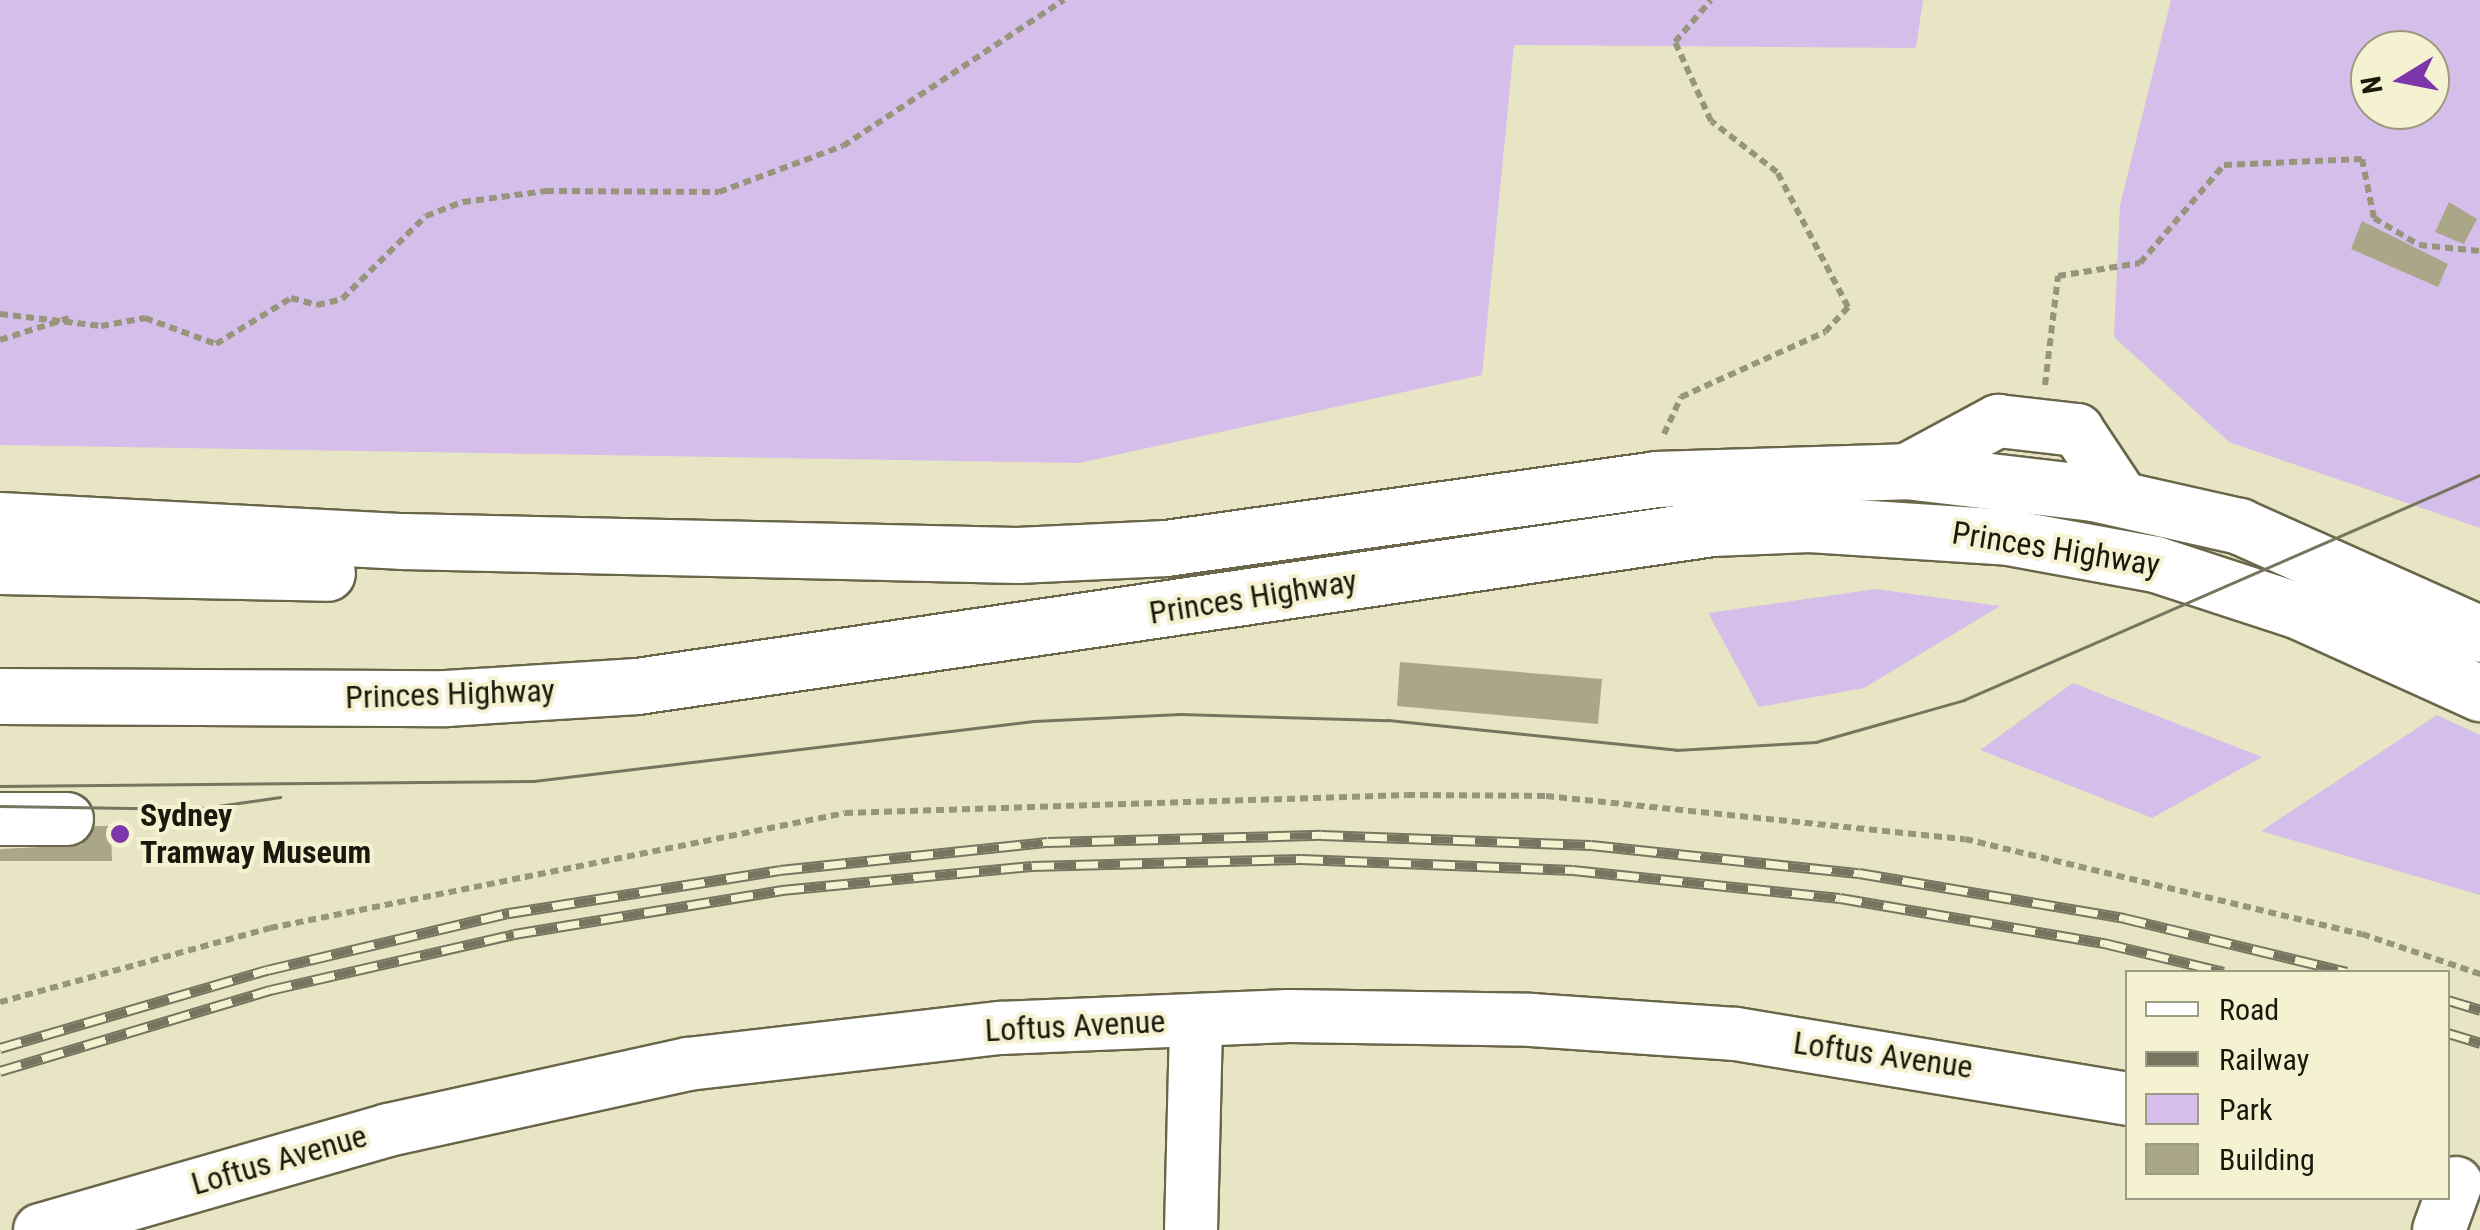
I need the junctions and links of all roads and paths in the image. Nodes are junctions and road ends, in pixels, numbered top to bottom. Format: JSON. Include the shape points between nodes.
{"nodes":[{"id":1,"x":1064,"y":0,"type":"edge"},
{"id":2,"x":1711,"y":0,"type":"edge"},
{"id":3,"x":2480,"y":252,"type":"edge"},
{"id":4,"x":0,"y":314,"type":"edge"},
{"id":5,"x":70,"y":317,"type":"junction"},
{"id":6,"x":0,"y":340,"type":"edge"},
{"id":7,"x":2041,"y":426,"type":"junction"},
{"id":8,"x":1905,"y":470,"type":"junction"},
{"id":9,"x":1655,"y":479,"type":"junction"},
{"id":10,"x":2123,"y":499,"type":"junction"},
{"id":11,"x":0,"y":520,"type":"edge"},
{"id":12,"x":881,"y":555,"type":"junction"},
{"id":13,"x":0,"y":566,"type":"edge"},
{"id":14,"x":2480,"y":634,"type":"edge"},
{"id":15,"x":0,"y":669,"type":"edge"},
{"id":16,"x":2480,"y":693,"type":"edge"},
{"id":17,"x":0,"y":696,"type":"edge"},
{"id":18,"x":232,"y":698,"type":"junction"},
{"id":19,"x":0,"y":819,"type":"edge"},
{"id":20,"x":68,"y":819,"type":"dead end"},
{"id":21,"x":2480,"y":974,"type":"edge"},
{"id":22,"x":0,"y":1002,"type":"edge"},
{"id":23,"x":1196,"y":1020,"type":"junction"},
{"id":24,"x":2125,"y":1099,"type":"edge"},
{"id":25,"x":40,"y":1230,"type":"edge"},
{"id":26,"x":1190,"y":1230,"type":"edge"}],
"edges":[{"from":1,"to":5,"type":"path","via":[[844,146],[718,192],[546,191],[462,202],[426,216],[342,299],[317,305],[291,298],[216,344],[144,318],[101,326]]},
{"from":2,"to":9,"type":"path","via":[[1674,42],[1712,121],[1777,172],[1848,307],[1825,332],[1681,396],[1668,418]]},
{"from":3,"to":7,"type":"path","via":[[2418,245],[2374,218],[2362,159],[2224,165],[2140,263],[2058,276]]},
{"from":4,"to":5,"type":"path"},
{"from":5,"to":6,"type":"path"},
{"from":7,"to":8,"type":"street","via":[[1998,421]]},
{"from":7,"to":10,"type":"street","via":[[2077,430]]},
{"from":8,"to":9,"type":"highway","name":"Princes Highway"},
{"from":8,"to":10,"type":"highway","name":"Princes Highway"},
{"from":9,"to":12,"type":"highway","name":"Princes Highway","via":[[1166,548]]},
{"from":10,"to":14,"type":"highway","name":"Princes Highway","via":[[2307,550]]},
{"from":11,"to":12,"type":"highway","name":"Princes Highway"},
{"from":12,"to":13,"type":"highway","via":[[521,577]]},
{"from":15,"to":18,"type":"highway","via":[[148,678]]},
{"from":16,"to":18,"type":"highway","name":"Princes Highway","via":[[2299,611],[2155,564],[2008,536],[1809,524],[1712,528],[637,686],[446,698]]},
{"from":17,"to":18,"type":"highway","name":"Princes Highway"},
{"from":19,"to":20,"type":"street"},
{"from":21,"to":22,"type":"path","via":[[2362,934],[1964,839],[1546,796],[1407,795],[845,813],[270,928]]},
{"from":23,"to":24,"type":"street","name":"Loftus Avenue","via":[[1531,1020],[1736,1034]]},
{"from":23,"to":25,"type":"street","name":"Loftus Avenue","via":[[1000,1028],[688,1064],[388,1130]]},
{"from":23,"to":26,"type":"street"}]}
